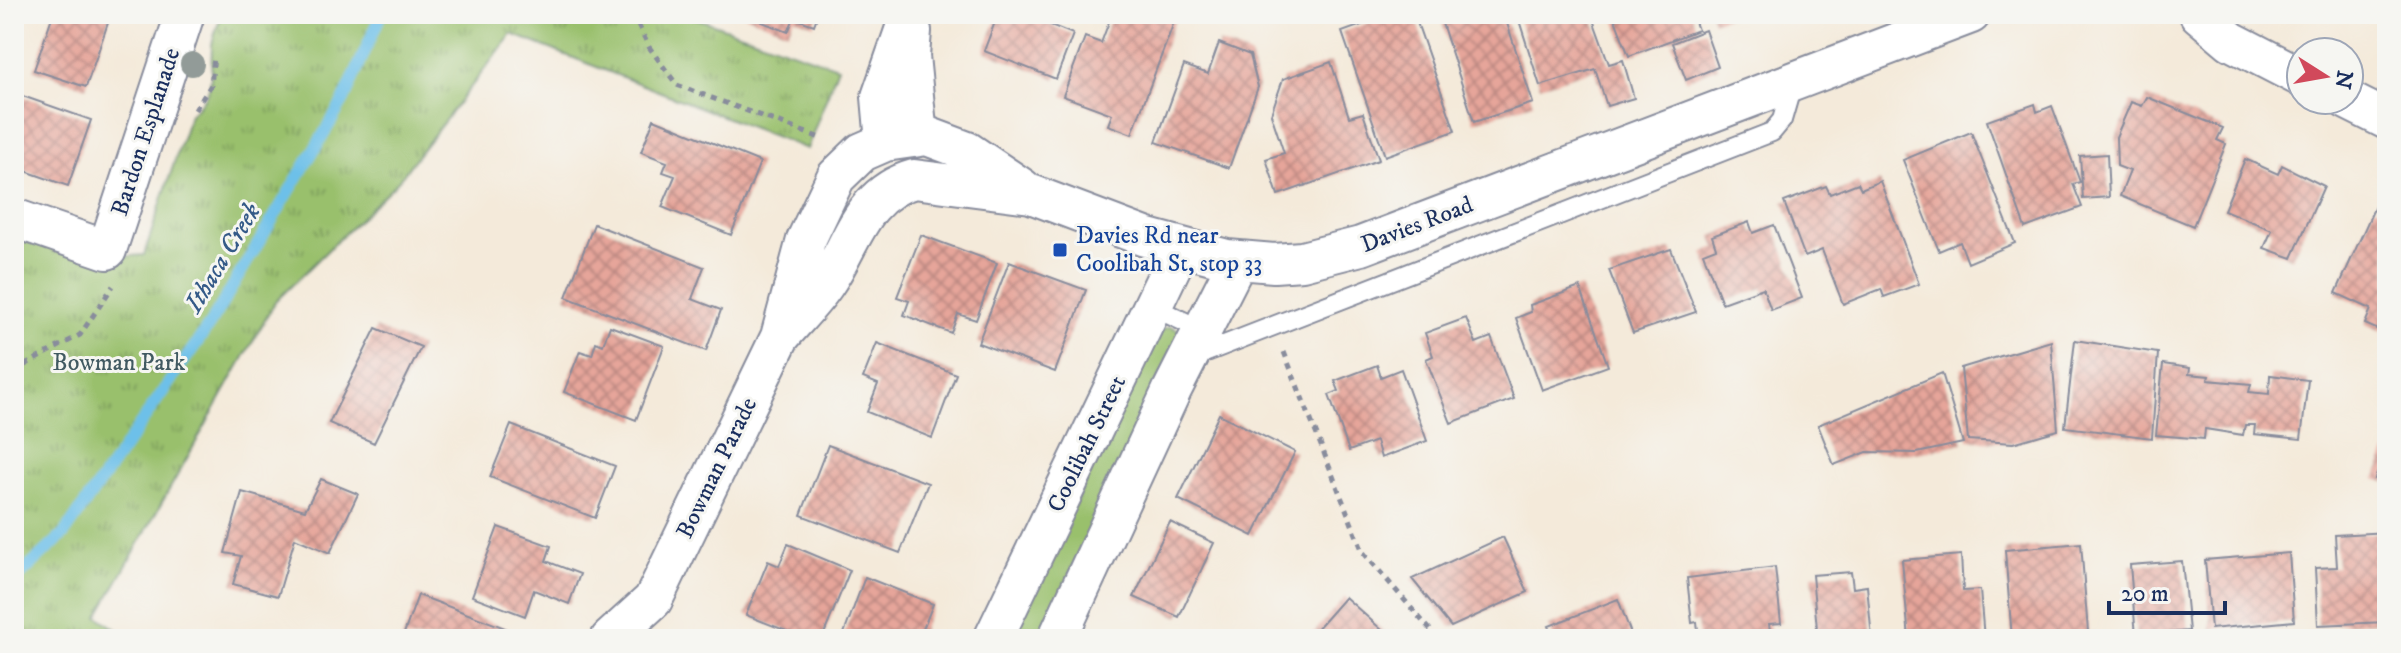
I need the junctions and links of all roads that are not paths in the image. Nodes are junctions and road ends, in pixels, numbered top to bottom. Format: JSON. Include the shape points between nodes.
{"nodes":[{"id":1,"x":185,"y":14,"type":"edge"},
{"id":2,"x":912,"y":14,"type":"edge"},
{"id":3,"x":1971,"y":14,"type":"edge"},
{"id":4,"x":2199,"y":14,"type":"edge"},
{"id":5,"x":2285,"y":69,"type":"edge"},
{"id":6,"x":1794,"y":80,"type":"junction"},
{"id":7,"x":2365,"y":109,"type":"edge"},
{"id":8,"x":2387,"y":120,"type":"edge"},
{"id":9,"x":902,"y":139,"type":"junction"},
{"id":10,"x":920,"y":179,"type":"joint"},
{"id":11,"x":1031,"y":194,"type":"junction"},
{"id":12,"x":14,"y":218,"type":"edge"},
{"id":13,"x":1180,"y":249,"type":"junction"},
{"id":14,"x":1238,"y":260,"type":"junction"},
{"id":15,"x":1153,"y":307,"type":"junction"},
{"id":16,"x":780,"y":337,"type":"junction"},
{"id":17,"x":1195,"y":345,"type":"junction"},
{"id":18,"x":653,"y":600,"type":"junction"},
{"id":19,"x":610,"y":639,"type":"edge"},
{"id":20,"x":649,"y":639,"type":"edge"},
{"id":21,"x":993,"y":639,"type":"edge"},
{"id":22,"x":1057,"y":639,"type":"edge"}],
"edges":[{"from":1,"to":12,"type":"street","name":"Bardon Esplanade","via":[[111,266]]},
{"from":2,"to":9,"type":"street","via":[[881,97]]},
{"from":3,"to":6,"type":"street","name":"Davies Road"},
{"from":4,"to":5,"type":"street","via":[[2231,41]]},
{"from":6,"to":14,"type":"street","name":"Davies Road","via":[[1342,253],[1274,263]]},
{"from":6,"to":17,"type":"lane","name":"Davies Road","via":[[1782,120],[1772,132]]},
{"from":7,"to":8,"type":"street"},
{"from":9,"to":11,"type":"street","name":"Davies Road","via":[[948,142]]},
{"from":9,"to":16,"type":"street","name":"Bowman Parade","via":[[849,163],[836,177],[806,240]]},
{"from":10,"to":11,"type":"street","name":"Davies Road"},
{"from":10,"to":16,"type":"street","name":"Bowman Parade","via":[[896,184],[863,213],[825,284]]},
{"from":11,"to":13,"type":"street","name":"Davies Road"},
{"from":13,"to":14,"type":"street","name":"Davies Road"},
{"from":13,"to":15,"type":"street","name":"Coolibah Street"},
{"from":14,"to":17,"type":"street"},
{"from":15,"to":17,"type":"lane"},
{"from":15,"to":21,"type":"street","name":"Coolibah Street"},
{"from":16,"to":18,"type":"street","name":"Bowman Parade"},
{"from":17,"to":22,"type":"street"},
{"from":18,"to":19,"type":"street","name":"Bowman Parade"},
{"from":18,"to":20,"type":"street","name":"Bowman Parade"}]}
